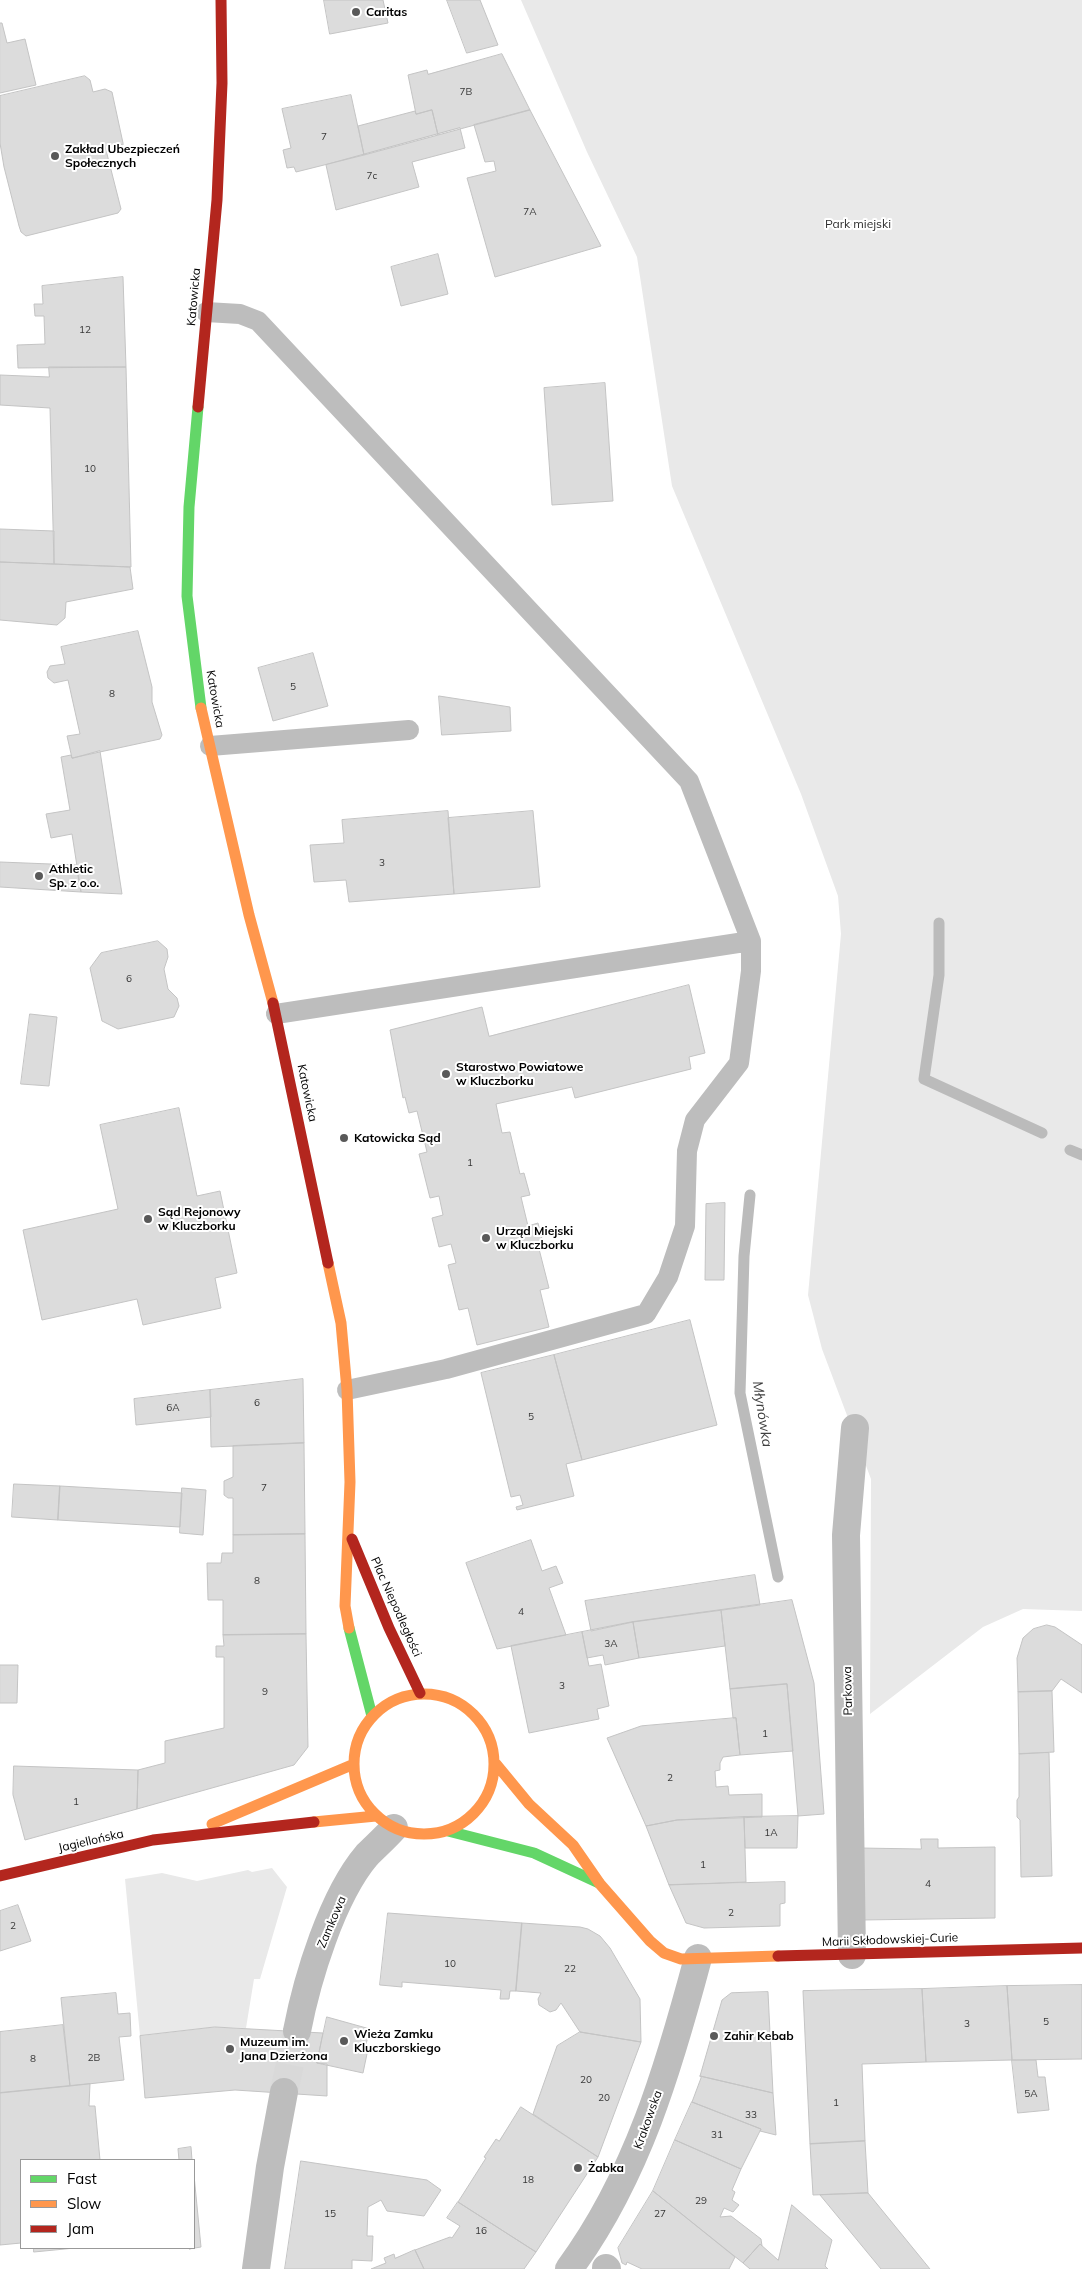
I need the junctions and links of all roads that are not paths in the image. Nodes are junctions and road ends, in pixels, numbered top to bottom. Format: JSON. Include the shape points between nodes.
{"nodes":[{"id":1,"x":221,"y":0,"type":"edge"},
{"id":2,"x":206,"y":312,"type":"junction"},
{"id":3,"x":409,"y":730,"type":"dead end"},
{"id":4,"x":210,"y":746,"type":"junction"},
{"id":5,"x":751,"y":941,"type":"junction"},
{"id":6,"x":276,"y":1014,"type":"junction"},
{"id":7,"x":347,"y":1390,"type":"junction"},
{"id":8,"x":855,"y":1428,"type":"dead end"},
{"id":9,"x":349,"y":1531,"type":"junction"},
{"id":10,"x":420,"y":1693,"type":"junction"},
{"id":11,"x":372,"y":1716,"type":"junction"},
{"id":12,"x":354,"y":1764,"type":"junction"},
{"id":13,"x":496,"y":1764,"type":"junction"},
{"id":14,"x":385,"y":1822,"type":"junction"},
{"id":15,"x":448,"y":1831,"type":"junction"},
{"id":16,"x":188,"y":1835,"type":"junction"},
{"id":17,"x":0,"y":1876,"type":"edge"},
{"id":18,"x":600,"y":1884,"type":"junction"},
{"id":19,"x":1082,"y":1948,"type":"edge"},
{"id":20,"x":852,"y":1955,"type":"junction"},
{"id":21,"x":698,"y":1958,"type":"junction"},
{"id":22,"x":296,"y":2031,"type":"tunnel mouth"},
{"id":23,"x":284,"y":2092,"type":"tunnel mouth"},
{"id":24,"x":256,"y":2269,"type":"edge"},
{"id":25,"x":568,"y":2269,"type":"edge"}],
"edges":[{"from":1,"to":2,"type":"main road","name":"Katowicka","via":[[222,83]]},
{"from":2,"to":4,"type":"main road","name":"Katowicka","via":[[189,506],[188,596],[199,700]]},
{"from":2,"to":5,"type":"lane","via":[[240,314],[258,321],[689,781]]},
{"from":3,"to":4,"type":"lane"},
{"from":4,"to":6,"type":"main road","name":"Katowicka","via":[[248,916]]},
{"from":5,"to":6,"type":"lane"},
{"from":5,"to":7,"type":"lane","via":[[751,971],[739,1062],[695,1120],[686,1151],[685,1226],[668,1277],[646,1314],[446,1369]]},
{"from":6,"to":7,"type":"main road","name":"Katowicka","via":[[341,1323]]},
{"from":7,"to":9,"type":"main road","name":"Plac Niepodległości"},
{"from":8,"to":20,"type":"street","name":"Parkowa","via":[[846,1534]]},
{"from":9,"to":10,"type":"main road","name":"Plac Niepodległości"},
{"from":9,"to":11,"type":"main road","name":"Plac Niepodległości","via":[[345,1606]]},
{"from":10,"to":11,"type":"main road","via":[[394,1700]]},
{"from":10,"to":13,"type":"main road","via":[[443,1695],[464,1705],[481,1721],[492,1741]]},
{"from":11,"to":12,"type":"main road","via":[[361,1733]]},
{"from":12,"to":14,"type":"main road","via":[[358,1788],[365,1803]]},
{"from":12,"to":16,"type":"main road","name":"Jagiellońska"},
{"from":13,"to":15,"type":"main road","via":[[492,1786],[482,1805],[467,1820]]},
{"from":13,"to":18,"type":"main road","via":[[530,1804],[574,1845]]},
{"from":14,"to":15,"type":"main road","via":[[412,1834]]},
{"from":14,"to":16,"type":"main road","name":"Jagiellońska"},
{"from":14,"to":22,"type":"street","name":"Zamkowa","via":[[347,1887],[327,1930],[307,1983]]},
{"from":15,"to":18,"type":"main road","via":[[534,1853]]},
{"from":16,"to":17,"type":"main road","name":"Jagiellońska","via":[[153,1840]]},
{"from":18,"to":21,"type":"main road","via":[[664,1953],[681,1959]]},
{"from":19,"to":20,"type":"main road","name":"Marii Skłodowskiej-Curie"},
{"from":20,"to":21,"type":"main road","name":"Marii Skłodowskiej-Curie"},
{"from":21,"to":25,"type":"street","name":"Krakowska","via":[[669,2063],[634,2158],[580,2254]]},
{"from":23,"to":24,"type":"street"}]}
